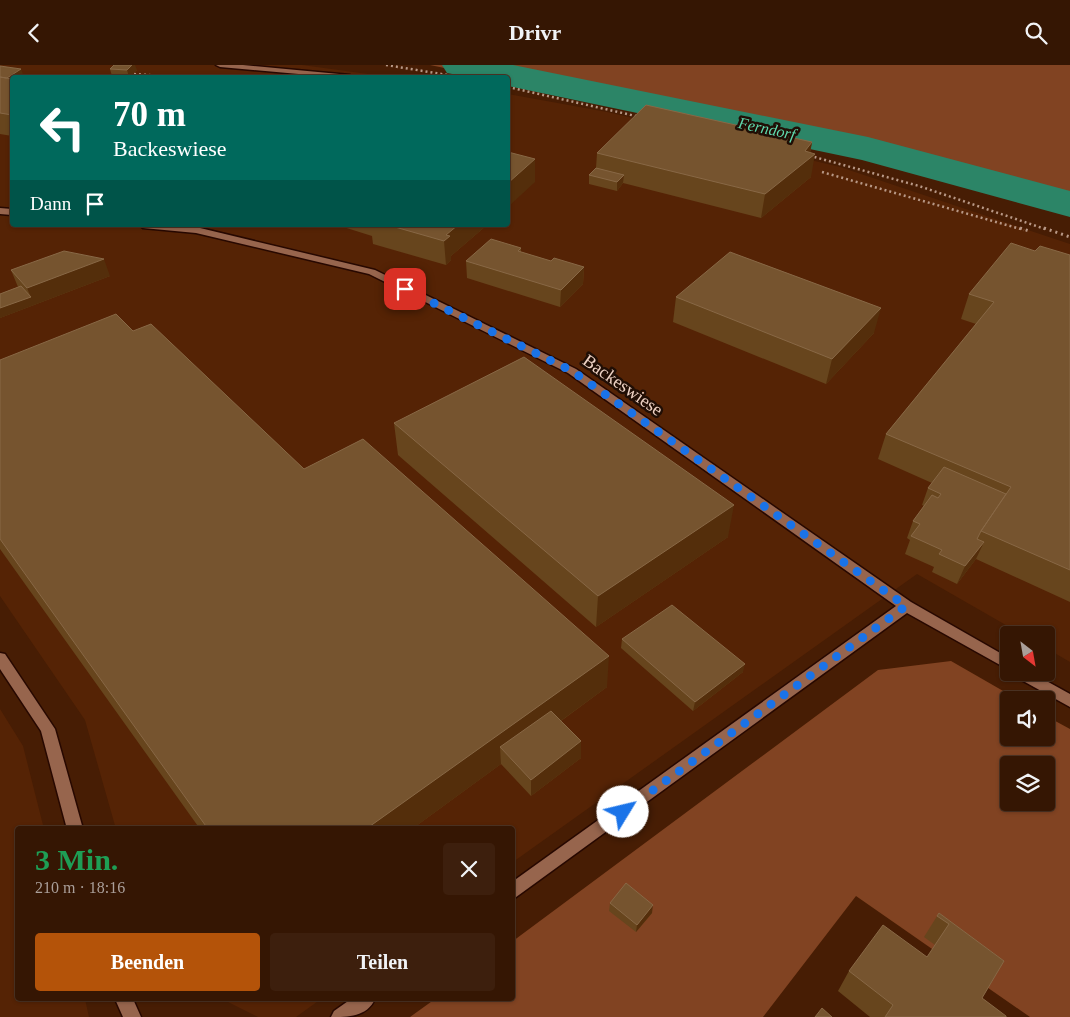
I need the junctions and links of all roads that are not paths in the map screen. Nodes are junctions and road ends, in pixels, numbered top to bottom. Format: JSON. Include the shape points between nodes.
{"nodes":[{"id":1,"x":220,"y":65,"type":"edge"},
{"id":2,"x":328,"y":75,"type":"edge"},
{"id":3,"x":181,"y":227,"type":"edge"},
{"id":4,"x":199,"y":228,"type":"edge"},
{"id":5,"x":906,"y":606,"type":"junction"},
{"id":6,"x":0,"y":658,"type":"edge"},
{"id":7,"x":1000,"y":660,"type":"edge"},
{"id":8,"x":1035,"y":681,"type":"edge"},
{"id":9,"x":1070,"y":701,"type":"edge"},
{"id":10,"x":74,"y":826,"type":"edge"},
{"id":11,"x":515,"y":890,"type":"edge"},
{"id":12,"x":125,"y":1001,"type":"edge"},
{"id":13,"x":363,"y":1001,"type":"edge"},
{"id":14,"x":132,"y":1017,"type":"edge"},
{"id":15,"x":340,"y":1017,"type":"edge"}],
"edges":[{"from":1,"to":2,"type":"street"},
{"from":3,"to":4,"type":"street","name":"Backeswiese"},
{"from":4,"to":5,"type":"street","name":"Backeswiese","via":[[372,272],[572,371]]},
{"from":5,"to":7,"type":"street","name":"Backeswiese"},
{"from":5,"to":11,"type":"street"},
{"from":6,"to":10,"type":"street","via":[[48,729]]},
{"from":8,"to":9,"type":"street"},
{"from":12,"to":14,"type":"street"},
{"from":13,"to":15,"type":"street"}]}
